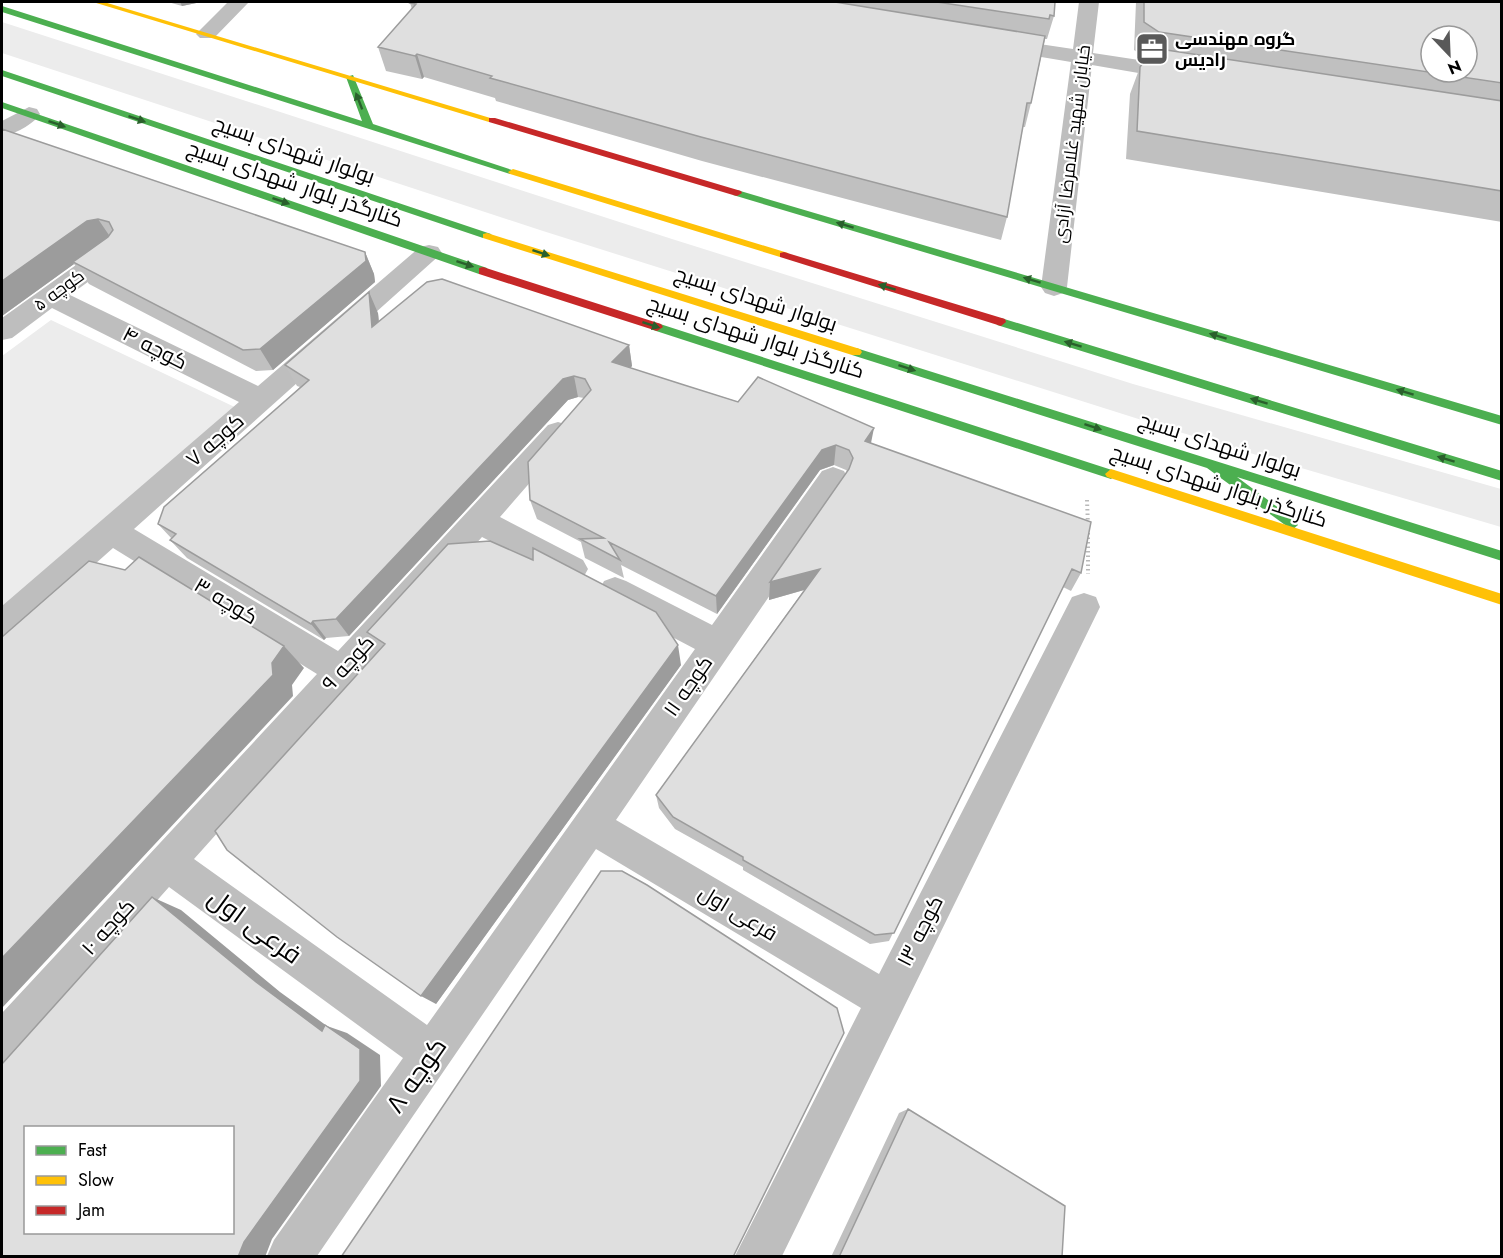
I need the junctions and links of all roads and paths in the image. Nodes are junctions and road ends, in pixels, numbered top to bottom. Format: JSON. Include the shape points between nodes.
{"nodes":[{"id":1,"x":97,"y":2,"type":"edge"},
{"id":2,"x":239,"y":2,"type":"edge"},
{"id":3,"x":1089,"y":2,"type":"edge"},
{"id":4,"x":2,"y":9,"type":"edge"},
{"id":5,"x":207,"y":34,"type":"junction"},
{"id":6,"x":979,"y":40,"type":"edge"},
{"id":7,"x":1082,"y":58,"type":"junction"},
{"id":8,"x":2,"y":73,"type":"edge"},
{"id":9,"x":350,"y":77,"type":"junction"},
{"id":10,"x":1212,"y":78,"type":"edge"},
{"id":11,"x":2,"y":105,"type":"edge"},
{"id":12,"x":29,"y":114,"type":"junction"},
{"id":13,"x":369,"y":126,"type":"junction"},
{"id":14,"x":2,"y":130,"type":"edge"},
{"id":15,"x":216,"y":179,"type":"junction"},
{"id":16,"x":346,"y":189,"type":"junction"},
{"id":17,"x":113,"y":251,"type":"edge"},
{"id":18,"x":429,"y":253,"type":"junction"},
{"id":19,"x":1054,"y":287,"type":"junction"},
{"id":20,"x":51,"y":296,"type":"junction"},
{"id":21,"x":2,"y":331,"type":"edge"},
{"id":22,"x":260,"y":400,"type":"junction"},
{"id":23,"x":579,"y":410,"type":"edge"},
{"id":24,"x":1502,"y":421,"type":"edge"},
{"id":25,"x":1086,"y":465,"type":"junction"},
{"id":26,"x":1212,"y":465,"type":"junction"},
{"id":27,"x":1502,"y":476,"type":"edge"},
{"id":28,"x":833,"y":479,"type":"dead end"},
{"id":29,"x":478,"y":520,"type":"junction"},
{"id":30,"x":111,"y":531,"type":"junction"},
{"id":31,"x":1306,"y":537,"type":"junction"},
{"id":32,"x":1502,"y":556,"type":"edge"},
{"id":33,"x":1502,"y":600,"type":"edge"},
{"id":34,"x":1084,"y":607,"type":"joint"},
{"id":35,"x":2,"y":626,"type":"edge"},
{"id":36,"x":718,"y":644,"type":"junction"},
{"id":37,"x":341,"y":670,"type":"junction"},
{"id":38,"x":214,"y":811,"type":"joint"},
{"id":39,"x":591,"y":826,"type":"junction"},
{"id":40,"x":166,"y":862,"type":"junction"},
{"id":41,"x":543,"y":894,"type":"joint"},
{"id":42,"x":885,"y":1000,"type":"junction"},
{"id":43,"x":2,"y":1044,"type":"edge"},
{"id":44,"x":431,"y":1053,"type":"junction"},
{"id":45,"x":290,"y":1257,"type":"edge"},
{"id":46,"x":758,"y":1257,"type":"edge"}],
"edges":[{"from":1,"to":5,"type":"street"},
{"from":2,"to":5,"type":"street"},
{"from":3,"to":7,"type":"street","name":"خیابان شهید غلامرضا آزادی"},
{"from":4,"to":13,"type":"street","name":"بولوار شهدای بسیج"},
{"from":5,"to":9,"type":"street"},
{"from":6,"to":7,"type":"street"},
{"from":7,"to":10,"type":"street"},
{"from":7,"to":19,"type":"street","name":"خیابان شهید غلامرضا آزادی"},
{"from":8,"to":16,"type":"street","name":"بولوار شهدای بسیج","one_way":true},
{"from":13,"to":9,"type":"street","one_way":true},
{"from":19,"to":9,"type":"street","one_way":true},
{"from":11,"to":12,"type":"street","name":"کنارگذر بلوار شهدای بسیج"},
{"from":12,"to":14,"type":"street"},
{"from":12,"to":15,"type":"street","name":"کنارگذر بلوار شهدای بسیج","one_way":true},
{"from":27,"to":13,"type":"street","name":"بولوار شهدای بسیج","one_way":true},
{"from":15,"to":16,"type":"street"},
{"from":15,"to":18,"type":"street","name":"کنارگذر بلوار شهدای بسیج","one_way":true},
{"from":16,"to":26,"type":"street","name":"بولوار شهدای بسیج","one_way":true},
{"from":17,"to":20,"type":"street","name":"کوچه ۵"},
{"from":18,"to":22,"type":"street","name":"کوچه ۷"},
{"from":18,"to":25,"type":"street","name":"کنارگذر بلوار شهدای بسیج","one_way":true},
{"from":24,"to":19,"type":"street","one_way":true},
{"from":20,"to":21,"type":"street","name":"کوچه ۵"},
{"from":20,"to":22,"type":"street","name":"کوچه ۴"},
{"from":22,"to":30,"type":"street","name":"کوچه ۷"},
{"from":23,"to":29,"type":"street","name":"کوچه ۹"},
{"from":25,"to":31,"type":"street","name":"کنارگذر بلوار شهدای بسیج"},
{"from":25,"to":34,"type":"path","via":[[1088,579]]},
{"from":26,"to":31,"type":"street"},
{"from":26,"to":32,"type":"street","name":"بولوار شهدای بسیج"},
{"from":28,"to":36,"type":"street","name":"کوچه ۱۱"},
{"from":29,"to":36,"type":"street"},
{"from":29,"to":37,"type":"street","name":"کوچه ۹"},
{"from":30,"to":35,"type":"street","name":"کوچه ۷"},
{"from":30,"to":37,"type":"street","name":"کوچه ۳"},
{"from":31,"to":33,"type":"street","name":"کنارگذر بلوار شهدای بسیج"},
{"from":34,"to":42,"type":"street","name":"کوچه ۱۳"},
{"from":36,"to":39,"type":"street","name":"کوچه ۱۱"},
{"from":37,"to":38,"type":"street","name":"کوچه ۹"},
{"from":38,"to":40,"type":"street","name":"کوچه ۱۰"},
{"from":39,"to":41,"type":"street","name":"کوچه ۱۱"},
{"from":39,"to":42,"type":"street","name":"فرعی اول"},
{"from":40,"to":43,"type":"street","name":"کوچه ۱۰"},
{"from":40,"to":44,"type":"street","name":"فرعی اول"},
{"from":41,"to":44,"type":"street","name":"کوچه ۸"},
{"from":42,"to":46,"type":"street","name":"کوچه ۱۳"},
{"from":44,"to":45,"type":"street","name":"کوچه ۸"}]}
